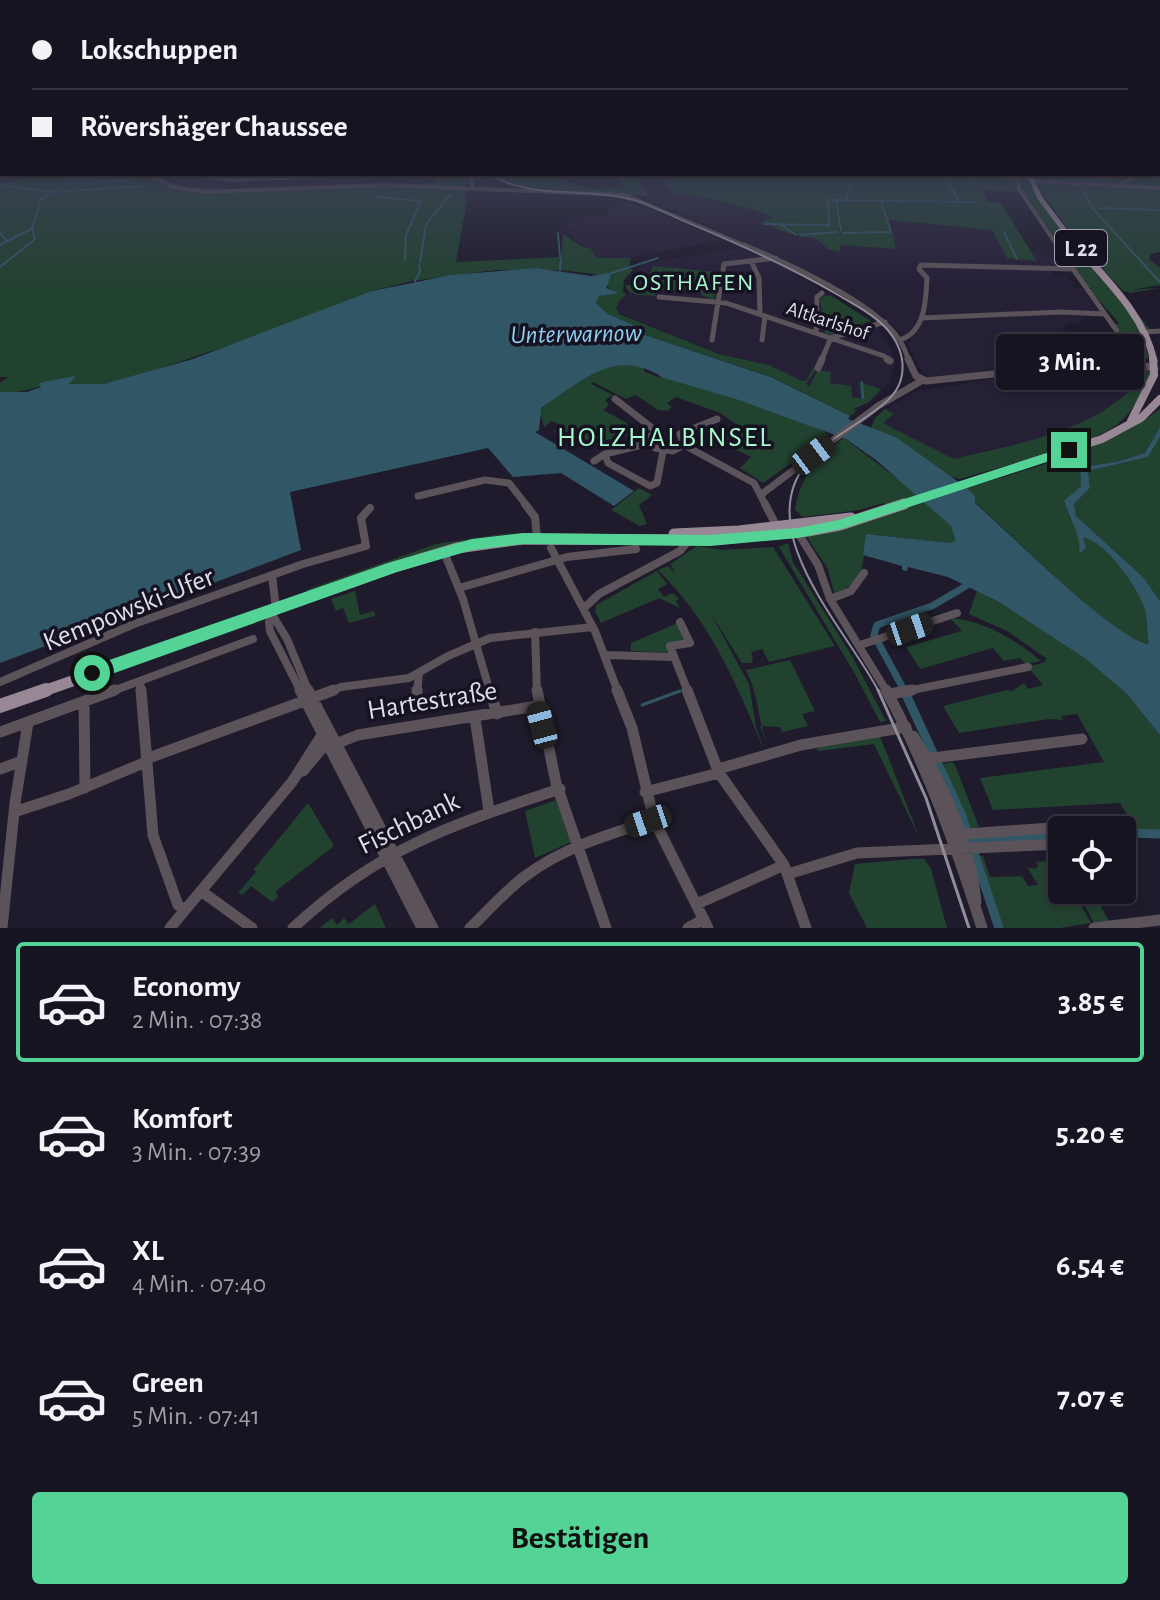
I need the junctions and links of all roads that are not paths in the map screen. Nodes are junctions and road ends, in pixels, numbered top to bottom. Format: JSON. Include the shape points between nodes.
{"nodes":[{"id":1,"x":638,"y":200,"type":"edge"},
{"id":2,"x":1025,"y":200,"type":"edge"},
{"id":3,"x":1044,"y":200,"type":"edge"},
{"id":4,"x":1047,"y":200,"type":"edge"},
{"id":5,"x":776,"y":258,"type":"junction"},
{"id":6,"x":751,"y":261,"type":"junction"},
{"id":7,"x":1073,"y":269,"type":"junction"},
{"id":8,"x":822,"y":293,"type":"dead end"},
{"id":9,"x":659,"y":297,"type":"dead end"},
{"id":10,"x":718,"y":302,"type":"junction"},
{"id":11,"x":1137,"y":308,"type":"dead end"},
{"id":12,"x":1105,"y":314,"type":"junction"},
{"id":13,"x":762,"y":315,"type":"junction"},
{"id":14,"x":921,"y":319,"type":"junction"},
{"id":15,"x":885,"y":322,"type":"junction"},
{"id":16,"x":1157,"y":331,"type":"edge"},
{"id":17,"x":1145,"y":332,"type":"junction"},
{"id":18,"x":816,"y":333,"type":"junction"},
{"id":19,"x":831,"y":338,"type":"junction"},
{"id":20,"x":712,"y":340,"type":"dead end"},
{"id":21,"x":762,"y":340,"type":"dead end"},
{"id":22,"x":900,"y":340,"type":"junction"},
{"id":23,"x":1106,"y":351,"type":"junction"},
{"id":24,"x":890,"y":361,"type":"dead end"},
{"id":25,"x":818,"y":368,"type":"dead end"},
{"id":26,"x":1158,"y":370,"type":"edge"},
{"id":27,"x":923,"y":380,"type":"junction"},
{"id":28,"x":1160,"y":399,"type":"edge"},
{"id":29,"x":616,"y":402,"type":"dead end"},
{"id":30,"x":717,"y":419,"type":"dead end"},
{"id":31,"x":1131,"y":421,"type":"junction"},
{"id":32,"x":650,"y":443,"type":"junction"},
{"id":33,"x":684,"y":445,"type":"junction"},
{"id":34,"x":663,"y":451,"type":"junction"},
{"id":35,"x":605,"y":454,"type":"junction"},
{"id":36,"x":594,"y":461,"type":"dead end"},
{"id":37,"x":762,"y":494,"type":"junction"},
{"id":38,"x":418,"y":496,"type":"dead end"},
{"id":39,"x":370,"y":508,"type":"dead end"},
{"id":40,"x":854,"y":518,"type":"junction"},
{"id":41,"x":805,"y":522,"type":"junction"},
{"id":42,"x":774,"y":531,"type":"junction"},
{"id":43,"x":798,"y":533,"type":"junction"},
{"id":44,"x":703,"y":534,"type":"junction"},
{"id":45,"x":537,"y":538,"type":"junction"},
{"id":46,"x":621,"y":539,"type":"junction"},
{"id":47,"x":689,"y":540,"type":"junction"},
{"id":48,"x":551,"y":548,"type":"dead end"},
{"id":49,"x":636,"y":549,"type":"dead end"},
{"id":50,"x":444,"y":552,"type":"junction"},
{"id":51,"x":556,"y":560,"type":"junction"},
{"id":52,"x":864,"y":573,"type":"dead end"},
{"id":53,"x":272,"y":575,"type":"junction"},
{"id":54,"x":459,"y":588,"type":"junction"},
{"id":55,"x":830,"y":599,"type":"junction"},
{"id":56,"x":584,"y":608,"type":"junction"},
{"id":57,"x":275,"y":613,"type":"junction"},
{"id":58,"x":957,"y":613,"type":"dead end"},
{"id":59,"x":680,"y":622,"type":"dead end"},
{"id":60,"x":593,"y":627,"type":"junction"},
{"id":61,"x":535,"y":632,"type":"junction"},
{"id":62,"x":253,"y":639,"type":"dead end"},
{"id":63,"x":476,"y":643,"type":"junction"},
{"id":64,"x":864,"y":644,"type":"junction"},
{"id":65,"x":605,"y":655,"type":"junction"},
{"id":66,"x":672,"y":657,"type":"junction"},
{"id":67,"x":1028,"y":667,"type":"dead end"},
{"id":68,"x":419,"y":674,"type":"junction"},
{"id":69,"x":140,"y":681,"type":"junction"},
{"id":70,"x":0,"y":682,"type":"edge"},
{"id":71,"x":417,"y":694,"type":"dead end"},
{"id":72,"x":894,"y":694,"type":"junction"},
{"id":73,"x":305,"y":699,"type":"junction"},
{"id":74,"x":84,"y":702,"type":"junction"},
{"id":75,"x":0,"y":706,"type":"edge"},
{"id":76,"x":537,"y":706,"type":"junction"},
{"id":77,"x":497,"y":714,"type":"junction"},
{"id":78,"x":475,"y":718,"type":"junction"},
{"id":79,"x":28,"y":723,"type":"junction"},
{"id":80,"x":906,"y":727,"type":"junction"},
{"id":81,"x":0,"y":732,"type":"edge"},
{"id":82,"x":1082,"y":739,"type":"dead end"},
{"id":83,"x":326,"y":746,"type":"junction"},
{"id":84,"x":926,"y":759,"type":"junction"},
{"id":85,"x":22,"y":761,"type":"junction"},
{"id":86,"x":146,"y":761,"type":"junction"},
{"id":87,"x":0,"y":769,"type":"edge"},
{"id":88,"x":718,"y":771,"type":"junction"},
{"id":89,"x":85,"y":788,"type":"junction"},
{"id":90,"x":560,"y":789,"type":"junction"},
{"id":91,"x":645,"y":792,"type":"junction"},
{"id":92,"x":489,"y":811,"type":"junction"},
{"id":93,"x":14,"y":812,"type":"junction"},
{"id":94,"x":654,"y":820,"type":"junction"},
{"id":95,"x":1048,"y":828,"type":"edge"},
{"id":96,"x":963,"y":834,"type":"junction"},
{"id":97,"x":1048,"y":845,"type":"edge"},
{"id":98,"x":577,"y":846,"type":"junction"},
{"id":99,"x":969,"y":850,"type":"junction"},
{"id":100,"x":388,"y":853,"type":"junction"},
{"id":101,"x":786,"y":870,"type":"junction"},
{"id":102,"x":201,"y":891,"type":"junction"},
{"id":103,"x":697,"y":904,"type":"junction"},
{"id":104,"x":185,"y":910,"type":"junction"},
{"id":105,"x":1160,"y":920,"type":"edge"},
{"id":106,"x":706,"y":924,"type":"edge"},
{"id":107,"x":2,"y":928,"type":"edge"},
{"id":108,"x":170,"y":928,"type":"edge"},
{"id":109,"x":252,"y":928,"type":"edge"},
{"id":110,"x":293,"y":928,"type":"edge"},
{"id":111,"x":422,"y":928,"type":"edge"},
{"id":112,"x":433,"y":928,"type":"edge"},
{"id":113,"x":470,"y":928,"type":"edge"},
{"id":114,"x":606,"y":928,"type":"edge"},
{"id":115,"x":688,"y":928,"type":"edge"},
{"id":116,"x":806,"y":928,"type":"edge"},
{"id":117,"x":982,"y":928,"type":"edge"},
{"id":118,"x":1094,"y":928,"type":"edge"}],
"edges":[{"from":1,"to":5,"type":"street"},
{"from":2,"to":7,"type":"street"},
{"from":3,"to":17,"type":"main road","number":"L 22","via":[[1055,221]]},
{"from":4,"to":11,"type":"main road","number":"L 22"},
{"from":5,"to":6,"type":"street"},
{"from":5,"to":15,"type":"street"},
{"from":6,"to":10,"type":"street","via":[[724,264]]},
{"from":6,"to":13,"type":"street","via":[[759,278]]},
{"from":7,"to":12,"type":"street"},
{"from":7,"to":14,"type":"street","via":[[926,264],[918,267],[927,278]]},
{"from":8,"to":18,"type":"street","via":[[817,297]]},
{"from":9,"to":10,"type":"street","name":"Altkarlshof"},
{"from":10,"to":13,"type":"street","name":"Altkarlshof"},
{"from":10,"to":20,"type":"street"},
{"from":12,"to":14,"type":"street"},
{"from":12,"to":23,"type":"street","via":[[1118,333]]},
{"from":13,"to":18,"type":"street","name":"Altkarlshof"},
{"from":13,"to":21,"type":"street"},
{"from":14,"to":22,"type":"street","via":[[908,338]]},
{"from":15,"to":19,"type":"street"},
{"from":15,"to":22,"type":"street"},
{"from":16,"to":17,"type":"street"},
{"from":17,"to":26,"type":"main road","number":"L 22"},
{"from":18,"to":19,"type":"street","name":"Altkarlshof"},
{"from":19,"to":24,"type":"street","name":"Altkarlshof"},
{"from":19,"to":25,"type":"street"},
{"from":22,"to":27,"type":"street"},
{"from":23,"to":26,"type":"street"},
{"from":23,"to":27,"type":"street","via":[[1063,367]]},
{"from":26,"to":31,"type":"main road"},
{"from":27,"to":37,"type":"street"},
{"from":28,"to":31,"type":"main road"},
{"from":29,"to":32,"type":"street","via":[[656,431]]},
{"from":30,"to":33,"type":"street","via":[[680,434]]},
{"from":31,"to":40,"type":"main road","via":[[1102,439]]},
{"from":32,"to":34,"type":"street"},
{"from":32,"to":35,"type":"street"},
{"from":33,"to":34,"type":"street"},
{"from":33,"to":37,"type":"street","via":[[747,478]]},
{"from":34,"to":35,"type":"street","via":[[657,483],[650,486],[608,463]]},
{"from":35,"to":36,"type":"street"},
{"from":37,"to":42,"type":"street"},
{"from":38,"to":45,"type":"street","via":[[485,480],[509,483],[536,520]]},
{"from":39,"to":53,"type":"street","name":"Kempowski-Ufer","via":[[361,518],[366,546]]},
{"from":40,"to":41,"type":"main road"},
{"from":40,"to":43,"type":"main road"},
{"from":41,"to":42,"type":"main road"},
{"from":41,"to":43,"type":"street"},
{"from":42,"to":43,"type":"main road"},
{"from":42,"to":44,"type":"main road"},
{"from":42,"to":47,"type":"main road"},
{"from":43,"to":55,"type":"street"},
{"from":44,"to":46,"type":"main road"},
{"from":44,"to":47,"type":"main road"},
{"from":45,"to":46,"type":"main road"},
{"from":45,"to":50,"type":"main road"},
{"from":46,"to":47,"type":"main road"},
{"from":47,"to":56,"type":"street","via":[[680,551]]},
{"from":48,"to":51,"type":"street"},
{"from":49,"to":51,"type":"street"},
{"from":50,"to":54,"type":"street"},
{"from":50,"to":57,"type":"main road"},
{"from":51,"to":54,"type":"street"},
{"from":51,"to":56,"type":"street"},
{"from":52,"to":55,"type":"street","via":[[851,591]]},
{"from":53,"to":57,"type":"street"},
{"from":53,"to":70,"type":"street","name":"Kempowski-Ufer","via":[[134,624]]},
{"from":54,"to":63,"type":"street"},
{"from":55,"to":64,"type":"street"},
{"from":56,"to":60,"type":"street"},
{"from":57,"to":73,"type":"street"},
{"from":57,"to":75,"type":"main road"},
{"from":58,"to":64,"type":"street"},
{"from":59,"to":66,"type":"street","via":[[690,643],[670,646]]},
{"from":60,"to":61,"type":"street"},
{"from":60,"to":65,"type":"street"},
{"from":61,"to":63,"type":"street"},
{"from":61,"to":76,"type":"street"},
{"from":62,"to":69,"type":"street"},
{"from":63,"to":68,"type":"street"},
{"from":63,"to":77,"type":"street"},
{"from":64,"to":72,"type":"street"},
{"from":65,"to":66,"type":"street"},
{"from":65,"to":91,"type":"street","via":[[632,728]]},
{"from":66,"to":88,"type":"street"},
{"from":67,"to":72,"type":"street"},
{"from":68,"to":71,"type":"street"},
{"from":68,"to":73,"type":"street","via":[[350,684]]},
{"from":69,"to":74,"type":"street"},
{"from":69,"to":86,"type":"street"},
{"from":72,"to":80,"type":"street"},
{"from":73,"to":83,"type":"street","via":[[325,732]]},
{"from":73,"to":86,"type":"street"},
{"from":74,"to":79,"type":"street"},
{"from":74,"to":89,"type":"street"},
{"from":76,"to":77,"type":"street","name":"Hartestraße"},
{"from":76,"to":90,"type":"street"},
{"from":77,"to":78,"type":"street","name":"Hartestraße"},
{"from":78,"to":83,"type":"street","name":"Hartestraße","via":[[358,735]]},
{"from":78,"to":92,"type":"street"},
{"from":79,"to":81,"type":"street"},
{"from":79,"to":85,"type":"street"},
{"from":80,"to":84,"type":"street"},
{"from":80,"to":88,"type":"street","via":[[801,745]]},
{"from":82,"to":84,"type":"street"},
{"from":83,"to":100,"type":"street"},
{"from":83,"to":102,"type":"street"},
{"from":84,"to":96,"type":"street"},
{"from":85,"to":87,"type":"street"},
{"from":85,"to":93,"type":"street"},
{"from":86,"to":89,"type":"street"},
{"from":86,"to":104,"type":"street","via":[[155,847],[178,905]]},
{"from":88,"to":91,"type":"street"},
{"from":88,"to":101,"type":"street"},
{"from":89,"to":93,"type":"street"},
{"from":90,"to":92,"type":"street","name":"Fischbank"},
{"from":90,"to":98,"type":"street"},
{"from":91,"to":94,"type":"street"},
{"from":92,"to":100,"type":"street","name":"Fischbank"},
{"from":93,"to":107,"type":"street"},
{"from":94,"to":98,"type":"street"},
{"from":94,"to":103,"type":"street"},
{"from":95,"to":96,"type":"street"},
{"from":96,"to":99,"type":"street"},
{"from":97,"to":99,"type":"street"},
{"from":98,"to":113,"type":"street","via":[[522,878]]},
{"from":98,"to":114,"type":"street"},
{"from":99,"to":101,"type":"street","via":[[857,853]]},
{"from":99,"to":117,"type":"street"},
{"from":100,"to":110,"type":"street","name":"Fischbank","via":[[332,892]]},
{"from":100,"to":111,"type":"street"},
{"from":100,"to":112,"type":"street"},
{"from":101,"to":103,"type":"street"},
{"from":101,"to":116,"type":"street"},
{"from":102,"to":104,"type":"street"},
{"from":102,"to":109,"type":"street"},
{"from":103,"to":106,"type":"street"},
{"from":104,"to":108,"type":"street"},
{"from":105,"to":118,"type":"street"},
{"from":106,"to":115,"type":"street"}]}
